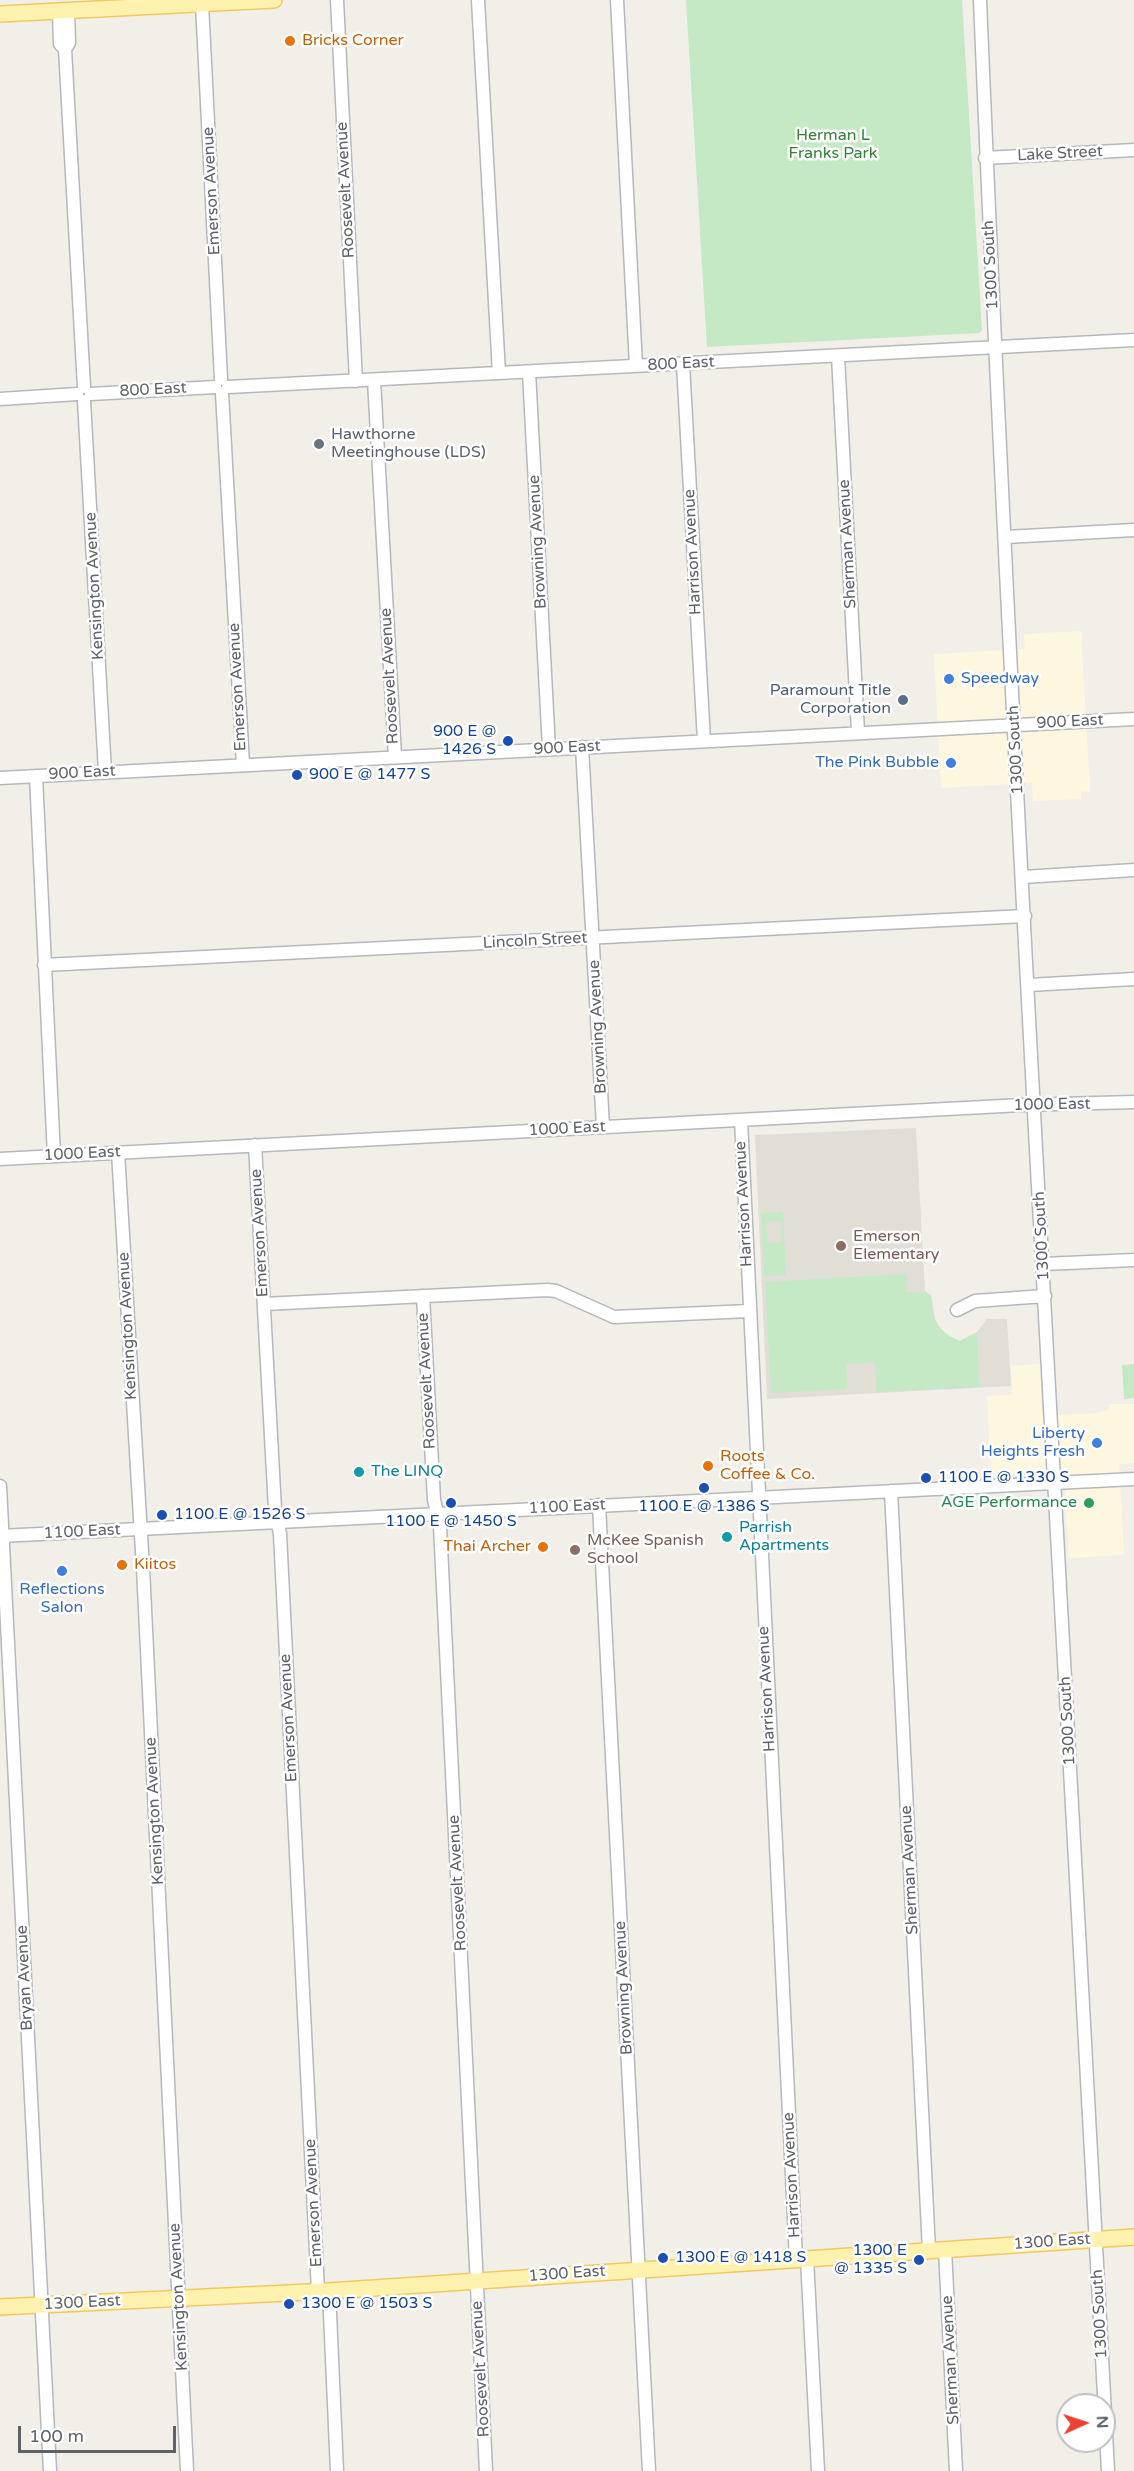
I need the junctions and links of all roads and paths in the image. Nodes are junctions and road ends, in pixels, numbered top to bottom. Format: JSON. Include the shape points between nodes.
{"nodes":[{"id":1,"x":274,"y":0,"type":"edge"},
{"id":2,"x":337,"y":0,"type":"edge"},
{"id":3,"x":478,"y":0,"type":"edge"},
{"id":4,"x":617,"y":0,"type":"edge"},
{"id":5,"x":980,"y":0,"type":"edge"},
{"id":6,"x":202,"y":4,"type":"junction"},
{"id":7,"x":63,"y":11,"type":"junction"},
{"id":8,"x":0,"y":14,"type":"edge"},
{"id":9,"x":1134,"y":150,"type":"edge"},
{"id":10,"x":985,"y":158,"type":"junction"},
{"id":11,"x":1134,"y":340,"type":"edge"},
{"id":12,"x":996,"y":347,"type":"junction"},
{"id":13,"x":838,"y":356,"type":"junction"},
{"id":14,"x":683,"y":364,"type":"junction"},
{"id":15,"x":636,"y":366,"type":"junction"},
{"id":16,"x":529,"y":372,"type":"junction"},
{"id":17,"x":499,"y":373,"type":"junction"},
{"id":18,"x":374,"y":380,"type":"junction"},
{"id":19,"x":356,"y":381,"type":"junction"},
{"id":20,"x":222,"y":387,"type":"junction"},
{"id":21,"x":84,"y":394,"type":"junction"},
{"id":22,"x":0,"y":399,"type":"edge"},
{"id":23,"x":1134,"y":530,"type":"edge"},
{"id":24,"x":1006,"y":537,"type":"junction"},
{"id":25,"x":1134,"y":719,"type":"edge"},
{"id":26,"x":1015,"y":725,"type":"junction"},
{"id":27,"x":858,"y":732,"type":"junction"},
{"id":28,"x":704,"y":741,"type":"junction"},
{"id":29,"x":582,"y":747,"type":"junction"},
{"id":30,"x":549,"y":749,"type":"junction"},
{"id":31,"x":395,"y":757,"type":"junction"},
{"id":32,"x":243,"y":765,"type":"junction"},
{"id":33,"x":105,"y":772,"type":"junction"},
{"id":34,"x":36,"y":776,"type":"junction"},
{"id":35,"x":0,"y":778,"type":"edge"},
{"id":36,"x":1134,"y":870,"type":"edge"},
{"id":37,"x":1023,"y":877,"type":"junction"},
{"id":38,"x":1025,"y":916,"type":"junction"},
{"id":39,"x":593,"y":938,"type":"junction"},
{"id":40,"x":44,"y":965,"type":"junction"},
{"id":41,"x":1134,"y":980,"type":"edge"},
{"id":42,"x":1029,"y":985,"type":"junction"},
{"id":43,"x":1134,"y":1102,"type":"edge"},
{"id":44,"x":1035,"y":1106,"type":"junction"},
{"id":45,"x":741,"y":1120,"type":"junction"},
{"id":46,"x":603,"y":1127,"type":"junction"},
{"id":47,"x":255,"y":1145,"type":"junction"},
{"id":48,"x":118,"y":1152,"type":"junction"},
{"id":49,"x":54,"y":1156,"type":"junction"},
{"id":50,"x":0,"y":1159,"type":"edge"},
{"id":51,"x":1134,"y":1260,"type":"edge"},
{"id":52,"x":1044,"y":1264,"type":"junction"},
{"id":53,"x":423,"y":1296,"type":"junction"},
{"id":54,"x":1045,"y":1296,"type":"junction"},
{"id":55,"x":264,"y":1304,"type":"junction"},
{"id":56,"x":957,"y":1310,"type":"dead end"},
{"id":57,"x":749,"y":1311,"type":"junction"},
{"id":58,"x":1134,"y":1479,"type":"edge"},
{"id":59,"x":1055,"y":1482,"type":"junction"},
{"id":60,"x":0,"y":1486,"type":"edge"},
{"id":61,"x":891,"y":1491,"type":"junction"},
{"id":62,"x":758,"y":1497,"type":"junction"},
{"id":63,"x":599,"y":1505,"type":"junction"},
{"id":64,"x":437,"y":1514,"type":"junction"},
{"id":65,"x":278,"y":1522,"type":"junction"},
{"id":66,"x":139,"y":1529,"type":"junction"},
{"id":67,"x":1,"y":1536,"type":"edge"},
{"id":68,"x":1134,"y":2237,"type":"edge"},
{"id":69,"x":1095,"y":2239,"type":"junction"},
{"id":70,"x":945,"y":2249,"type":"junction"},
{"id":71,"x":929,"y":2250,"type":"junction"},
{"id":72,"x":802,"y":2259,"type":"junction"},
{"id":73,"x":639,"y":2270,"type":"junction"},
{"id":74,"x":477,"y":2281,"type":"junction"},
{"id":75,"x":323,"y":2291,"type":"junction"},
{"id":76,"x":179,"y":2298,"type":"junction"},
{"id":77,"x":41,"y":2304,"type":"junction"},
{"id":78,"x":0,"y":2307,"type":"edge"},
{"id":79,"x":50,"y":2471,"type":"edge"},
{"id":80,"x":187,"y":2471,"type":"edge"},
{"id":81,"x":337,"y":2471,"type":"edge"},
{"id":82,"x":486,"y":2471,"type":"edge"},
{"id":83,"x":649,"y":2471,"type":"edge"},
{"id":84,"x":818,"y":2471,"type":"edge"},
{"id":85,"x":956,"y":2471,"type":"edge"},
{"id":86,"x":1108,"y":2471,"type":"edge"}],
"edges":[{"from":1,"to":6,"type":"main road"},
{"from":2,"to":19,"type":"street","name":"Roosevelt Avenue"},
{"from":3,"to":17,"type":"street"},
{"from":4,"to":15,"type":"street"},
{"from":5,"to":10,"type":"street","name":"1300 South"},
{"from":6,"to":7,"type":"main road"},
{"from":6,"to":20,"type":"street","name":"Emerson Avenue"},
{"from":7,"to":8,"type":"main road"},
{"from":7,"to":21,"type":"street","name":"Kensington Avenue","via":[[60,44],[65,49]]},
{"from":9,"to":10,"type":"street","name":"Lake Street"},
{"from":10,"to":12,"type":"street","name":"1300 South"},
{"from":11,"to":12,"type":"street","name":"800 East"},
{"from":12,"to":13,"type":"street","name":"800 East"},
{"from":12,"to":24,"type":"street","name":"1300 South"},
{"from":13,"to":14,"type":"street","name":"800 East"},
{"from":13,"to":27,"type":"street","name":"Sherman Avenue"},
{"from":14,"to":15,"type":"street","name":"800 East"},
{"from":14,"to":28,"type":"street","name":"Harrison Avenue"},
{"from":15,"to":16,"type":"street","name":"800 East"},
{"from":16,"to":17,"type":"street","name":"800 East"},
{"from":16,"to":30,"type":"street","name":"Browning Avenue"},
{"from":17,"to":18,"type":"street","name":"800 East"},
{"from":18,"to":19,"type":"street","name":"800 East"},
{"from":18,"to":31,"type":"street","name":"Roosevelt Avenue"},
{"from":19,"to":20,"type":"street","name":"800 East"},
{"from":20,"to":21,"type":"street","name":"800 East"},
{"from":20,"to":32,"type":"street","name":"Emerson Avenue"},
{"from":21,"to":22,"type":"street","name":"800 East"},
{"from":21,"to":33,"type":"street","name":"Kensington Avenue"},
{"from":23,"to":24,"type":"street"},
{"from":24,"to":26,"type":"street","name":"1300 South"},
{"from":25,"to":26,"type":"street","name":"900 East"},
{"from":26,"to":27,"type":"street","name":"900 East"},
{"from":26,"to":37,"type":"street","name":"1300 South"},
{"from":27,"to":28,"type":"street","name":"900 East"},
{"from":28,"to":29,"type":"street","name":"900 East"},
{"from":29,"to":30,"type":"street","name":"900 East"},
{"from":29,"to":39,"type":"street","name":"Browning Avenue"},
{"from":30,"to":31,"type":"street","name":"900 East"},
{"from":31,"to":32,"type":"street","name":"900 East"},
{"from":32,"to":33,"type":"street","name":"900 East"},
{"from":33,"to":34,"type":"street","name":"900 East"},
{"from":34,"to":35,"type":"street","name":"900 East"},
{"from":34,"to":40,"type":"street"},
{"from":36,"to":37,"type":"street"},
{"from":37,"to":38,"type":"street","name":"1300 South"},
{"from":38,"to":39,"type":"street","name":"Lincoln Street"},
{"from":38,"to":42,"type":"street","name":"1300 South"},
{"from":39,"to":40,"type":"street","name":"Lincoln Street"},
{"from":39,"to":46,"type":"street","name":"Browning Avenue"},
{"from":40,"to":49,"type":"street"},
{"from":41,"to":42,"type":"street"},
{"from":42,"to":44,"type":"street","name":"1300 South"},
{"from":43,"to":44,"type":"street","name":"1000 East"},
{"from":44,"to":45,"type":"street","name":"1000 East"},
{"from":44,"to":52,"type":"street","name":"1300 South"},
{"from":45,"to":46,"type":"street","name":"1000 East"},
{"from":45,"to":57,"type":"street","name":"Harrison Avenue"},
{"from":46,"to":47,"type":"street","name":"1000 East"},
{"from":47,"to":48,"type":"street","name":"1000 East"},
{"from":47,"to":55,"type":"street","name":"Emerson Avenue"},
{"from":48,"to":49,"type":"street","name":"1000 East"},
{"from":48,"to":66,"type":"street","name":"Kensington Avenue"},
{"from":49,"to":50,"type":"street","name":"1000 East"},
{"from":51,"to":52,"type":"street"},
{"from":52,"to":54,"type":"street","name":"1300 South"},
{"from":53,"to":55,"type":"street"},
{"from":53,"to":57,"type":"street","via":[[551,1290],[614,1317]]},
{"from":53,"to":64,"type":"street","name":"Roosevelt Avenue"},
{"from":54,"to":56,"type":"street","via":[[975,1301]]},
{"from":54,"to":59,"type":"street","name":"1300 South"},
{"from":55,"to":65,"type":"street","name":"Emerson Avenue"},
{"from":57,"to":62,"type":"street","name":"Harrison Avenue"},
{"from":58,"to":59,"type":"street","name":"1100 East"},
{"from":59,"to":61,"type":"street","name":"1100 East"},
{"from":59,"to":69,"type":"street","name":"1300 South"},
{"from":60,"to":67,"type":"street","name":"Bryan Avenue"},
{"from":61,"to":62,"type":"street","name":"1100 East"},
{"from":61,"to":71,"type":"street","name":"Sherman Avenue"},
{"from":62,"to":63,"type":"street","name":"1100 East"},
{"from":62,"to":72,"type":"street","name":"Harrison Avenue"},
{"from":63,"to":64,"type":"street","name":"1100 East"},
{"from":63,"to":73,"type":"street","name":"Browning Avenue"},
{"from":64,"to":65,"type":"street","name":"1100 East"},
{"from":64,"to":74,"type":"street","name":"Roosevelt Avenue"},
{"from":65,"to":66,"type":"street","name":"1100 East"},
{"from":65,"to":75,"type":"street","name":"Emerson Avenue"},
{"from":66,"to":67,"type":"street","name":"1100 East"},
{"from":66,"to":76,"type":"street","name":"Kensington Avenue"},
{"from":67,"to":77,"type":"street","name":"Bryan Avenue"},
{"from":68,"to":69,"type":"main road","name":"1300 East"},
{"from":69,"to":70,"type":"main road","name":"1300 East"},
{"from":69,"to":86,"type":"street","name":"1300 South"},
{"from":70,"to":71,"type":"main road","name":"1300 East"},
{"from":70,"to":85,"type":"street","name":"Sherman Avenue"},
{"from":71,"to":72,"type":"main road","name":"1300 East"},
{"from":72,"to":73,"type":"main road","name":"1300 East"},
{"from":72,"to":84,"type":"street","name":"Harrison Avenue"},
{"from":73,"to":74,"type":"main road","name":"1300 East"},
{"from":73,"to":83,"type":"street","name":"Browning Avenue"},
{"from":74,"to":75,"type":"main road","name":"1300 East"},
{"from":74,"to":82,"type":"street","name":"Roosevelt Avenue"},
{"from":75,"to":76,"type":"main road","name":"1300 East"},
{"from":75,"to":81,"type":"street","name":"Emerson Avenue"},
{"from":76,"to":77,"type":"main road","name":"1300 East"},
{"from":76,"to":80,"type":"street","name":"Kensington Avenue"},
{"from":77,"to":78,"type":"main road","name":"1300 East"},
{"from":77,"to":79,"type":"street","name":"Bryan Avenue"}]}
